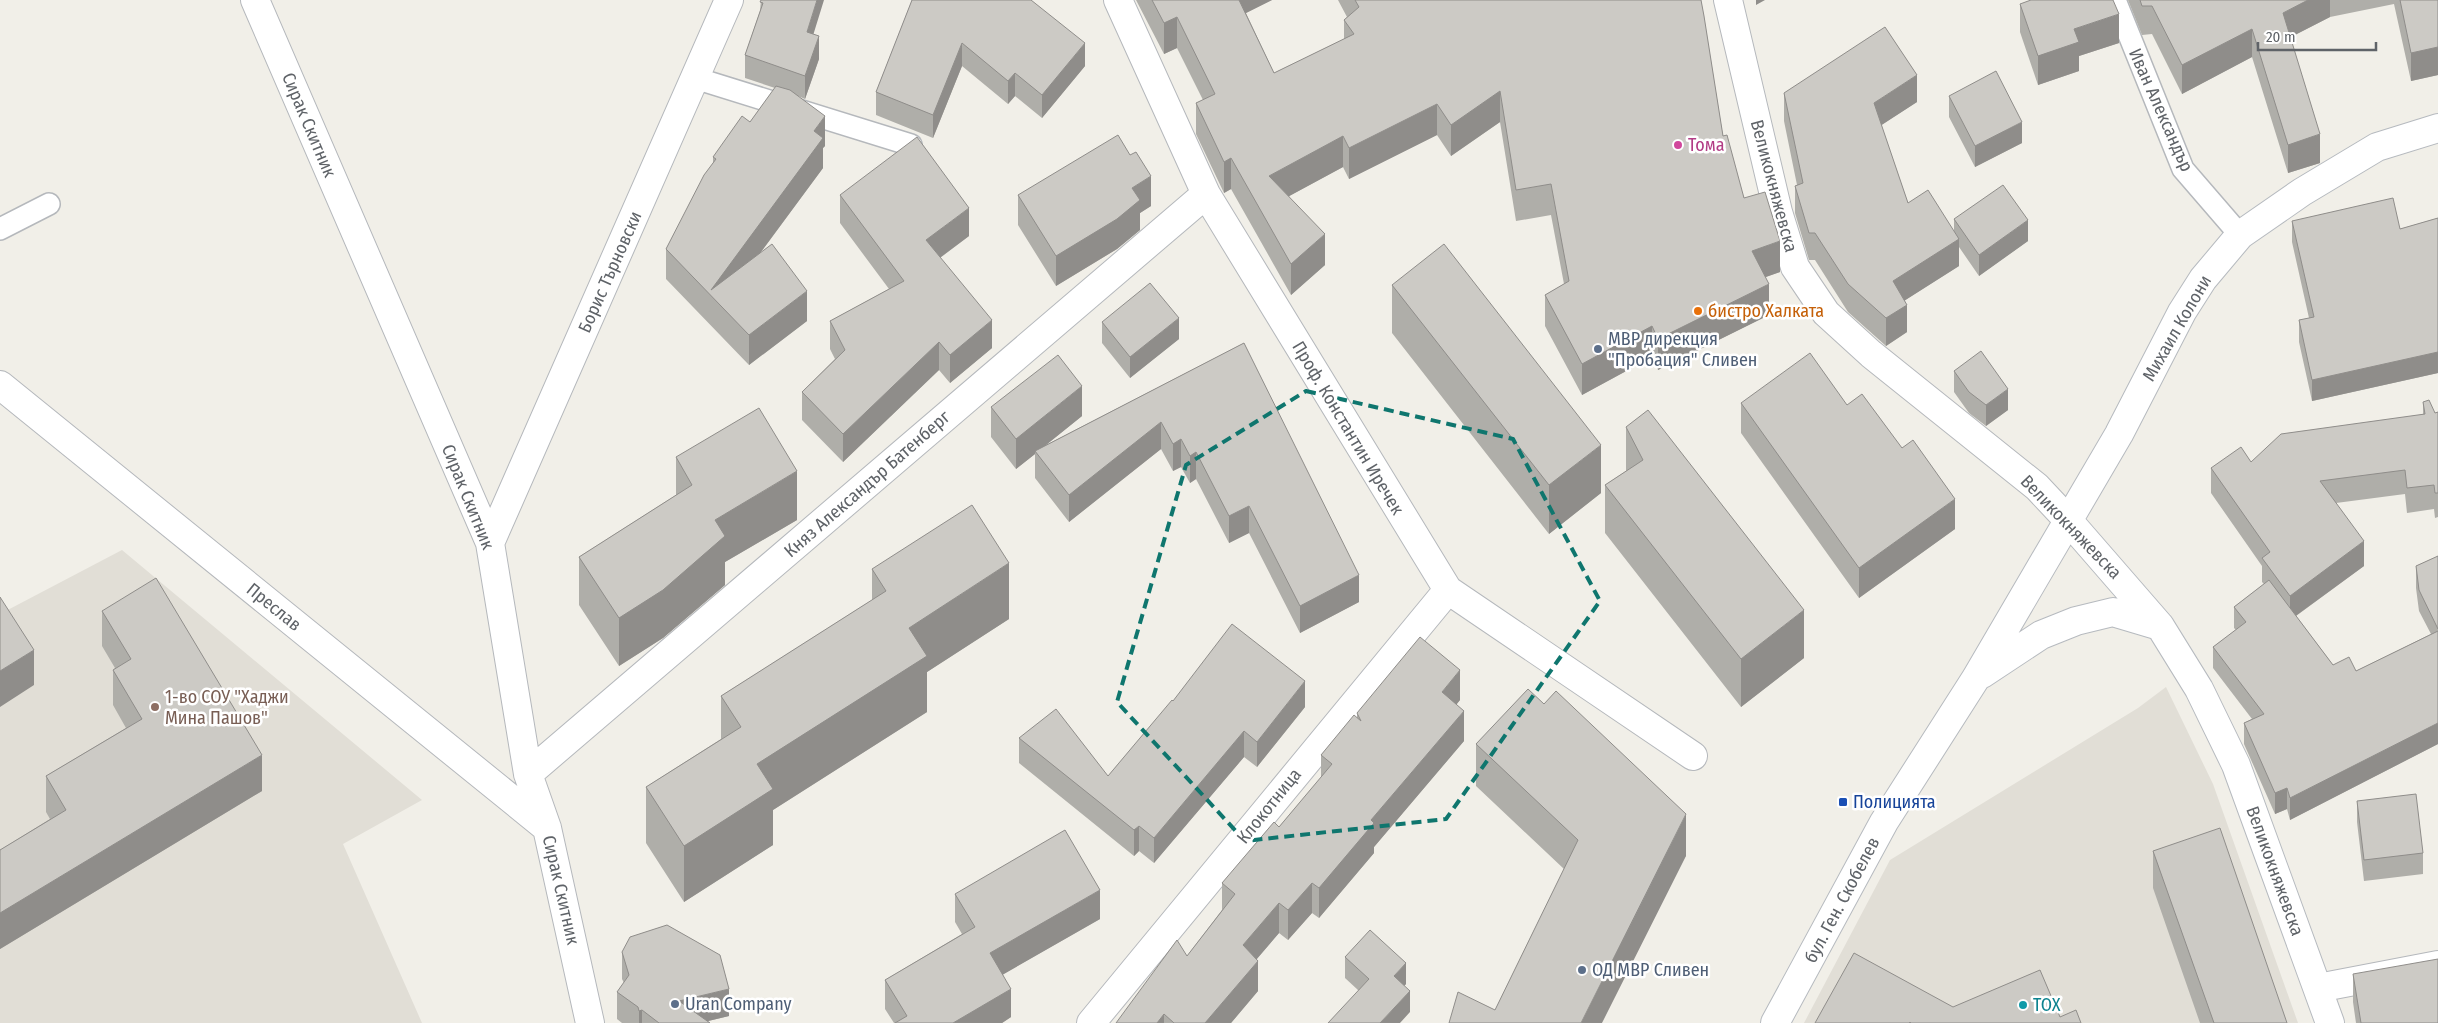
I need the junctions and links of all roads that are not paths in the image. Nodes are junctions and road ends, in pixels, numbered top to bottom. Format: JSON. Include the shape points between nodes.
{"nodes":[{"id":1,"x":255,"y":0,"type":"edge"},
{"id":2,"x":729,"y":0,"type":"edge"},
{"id":3,"x":1118,"y":0,"type":"edge"},
{"id":4,"x":1728,"y":0,"type":"edge"},
{"id":5,"x":2114,"y":0,"type":"edge"},
{"id":6,"x":695,"y":78,"type":"junction"},
{"id":7,"x":2438,"y":128,"type":"edge"},
{"id":8,"x":911,"y":145,"type":"edge"},
{"id":9,"x":1206,"y":194,"type":"junction"},
{"id":10,"x":49,"y":204,"type":"dead end"},
{"id":11,"x":0,"y":229,"type":"edge"},
{"id":12,"x":2240,"y":235,"type":"junction"},
{"id":13,"x":0,"y":385,"type":"edge"},
{"id":14,"x":2067,"y":519,"type":"junction"},
{"id":15,"x":490,"y":543,"type":"junction"},
{"id":16,"x":1448,"y":590,"type":"junction"},
{"id":17,"x":2160,"y":626,"type":"junction"},
{"id":18,"x":1976,"y":678,"type":"junction"},
{"id":19,"x":1693,"y":756,"type":"dead end"},
{"id":20,"x":528,"y":774,"type":"junction"},
{"id":21,"x":547,"y":828,"type":"junction"},
{"id":22,"x":2438,"y":966,"type":"edge"},
{"id":23,"x":2318,"y":988,"type":"junction"},
{"id":24,"x":590,"y":1023,"type":"edge"},
{"id":25,"x":1091,"y":1023,"type":"edge"},
{"id":26,"x":1775,"y":1023,"type":"edge"},
{"id":27,"x":2330,"y":1023,"type":"edge"}],
"edges":[{"from":1,"to":15,"type":"street","name":"Сирак Скитник"},
{"from":2,"to":6,"type":"street","name":"Борис Търновски"},
{"from":3,"to":9,"type":"street","name":"Проф. Константин Иречек"},
{"from":4,"to":14,"type":"street","name":"Великокняжевска","via":[[1778,212],[1795,267],[1826,313],[1871,354],[2037,487]]},
{"from":5,"to":12,"type":"lane","name":"Иван Александър","via":[[2183,169]]},
{"from":6,"to":8,"type":"lane"},
{"from":6,"to":15,"type":"street","name":"Борис Търновски"},
{"from":7,"to":12,"type":"street","name":"Михаил Колони","via":[[2377,147],[2302,192]]},
{"from":9,"to":16,"type":"street","name":"Проф. Константин Иречек"},
{"from":9,"to":20,"type":"street","name":"Княз Александър Батенберг"},
{"from":10,"to":11,"type":"lane"},
{"from":12,"to":14,"type":"street","name":"Михаил Колони","via":[[2203,279],[2182,312],[2119,434]]},
{"from":13,"to":21,"type":"street","name":"Преслав"},
{"from":14,"to":17,"type":"street","name":"Великокняжевска"},
{"from":14,"to":18,"type":"street","name":"Михаил Колони"},
{"from":15,"to":20,"type":"street","name":"Сирак Скитник"},
{"from":16,"to":19,"type":"street","name":"Проф. Константин Иречек"},
{"from":16,"to":25,"type":"street","name":"Клокотница"},
{"from":17,"to":18,"type":"street","via":[[2113,612],[2076,621],[2041,634]]},
{"from":17,"to":23,"type":"street","name":"Великокняжевска","via":[[2199,689],[2236,765]]},
{"from":18,"to":26,"type":"street","name":"бул. Ген. Скобелев","via":[[1884,822]]},
{"from":20,"to":21,"type":"street","name":"Сирак Скитник"},
{"from":21,"to":24,"type":"street","name":"Сирак Скитник"},
{"from":22,"to":23,"type":"street"},
{"from":23,"to":27,"type":"street","name":"Великокняжевска"}]}
